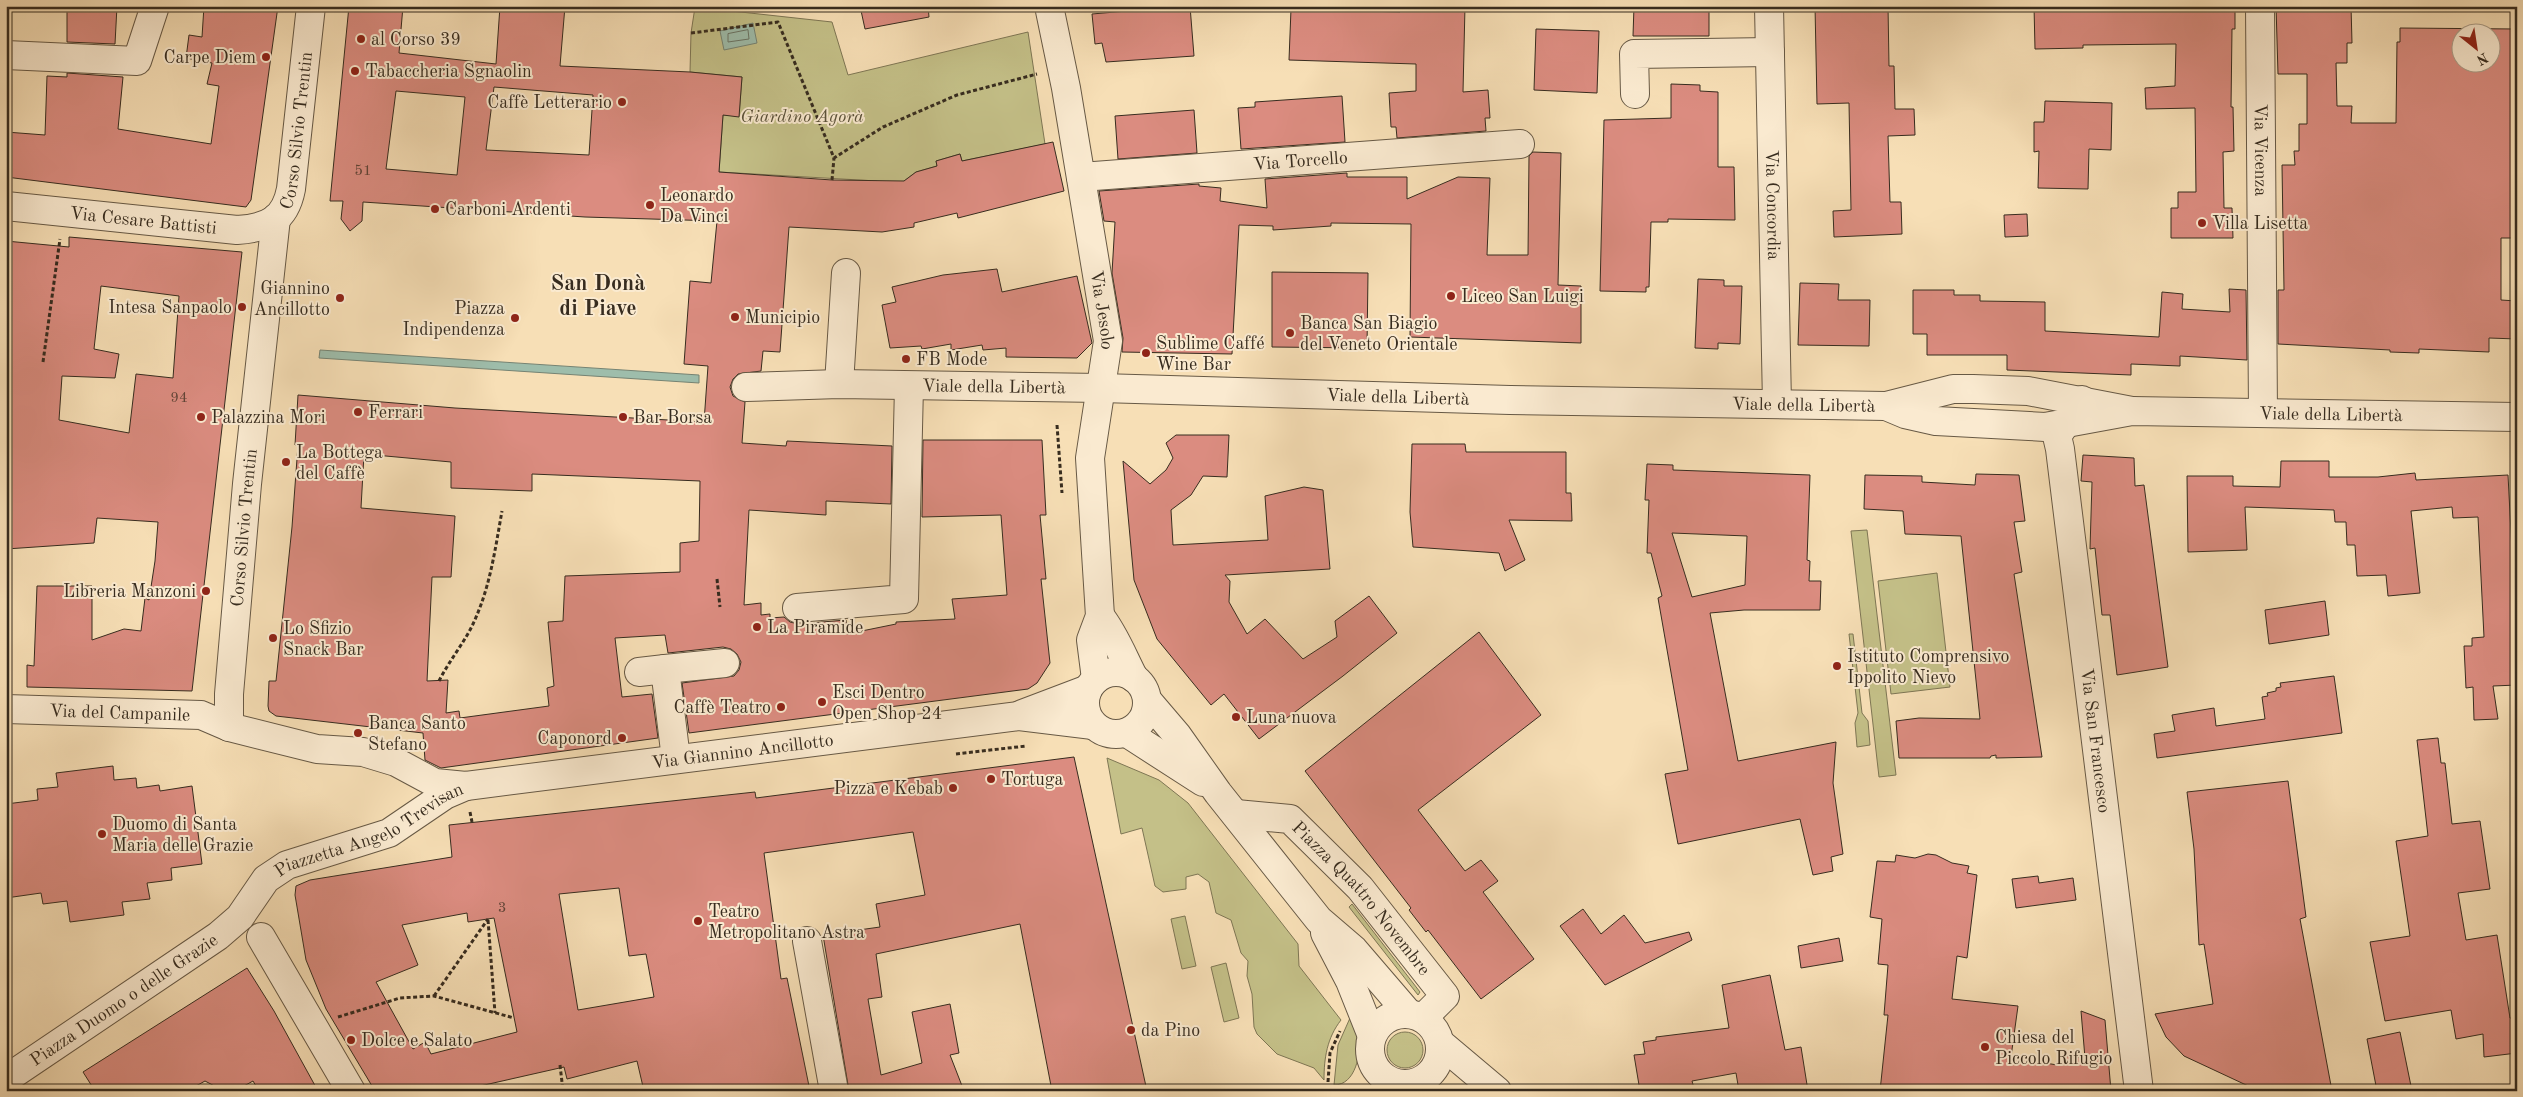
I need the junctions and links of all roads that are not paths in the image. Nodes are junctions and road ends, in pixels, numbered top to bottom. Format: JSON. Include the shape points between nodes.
{"nodes":[{"id":1,"x":155,"y":6,"type":"edge"},
{"id":2,"x":311,"y":6,"type":"edge"},
{"id":3,"x":1049,"y":6,"type":"edge"},
{"id":4,"x":1769,"y":6,"type":"edge"},
{"id":5,"x":2260,"y":6,"type":"edge"},
{"id":6,"x":1770,"y":52,"type":"junction"},
{"id":7,"x":6,"y":55,"type":"edge"},
{"id":8,"x":1635,"y":94,"type":"dead end"},
{"id":9,"x":1520,"y":144,"type":"dead end"},
{"id":10,"x":1081,"y":177,"type":"junction"},
{"id":11,"x":6,"y":206,"type":"edge"},
{"id":12,"x":276,"y":218,"type":"junction"},
{"id":13,"x":846,"y":272,"type":"dead end"},
{"id":14,"x":840,"y":384,"type":"junction"},
{"id":15,"x":909,"y":386,"type":"junction"},
{"id":16,"x":746,"y":387,"type":"dead end"},
{"id":17,"x":1101,"y":388,"type":"junction"},
{"id":18,"x":1777,"y":404,"type":"junction"},
{"id":19,"x":1886,"y":406,"type":"junction"},
{"id":20,"x":2263,"y":413,"type":"junction"},
{"id":21,"x":2517,"y":417,"type":"edge"},
{"id":22,"x":2063,"y":421,"type":"junction"},
{"id":23,"x":797,"y":608,"type":"dead end"},
{"id":24,"x":1100,"y":616,"type":"junction"},
{"id":25,"x":725,"y":663,"type":"dead end"},
{"id":26,"x":665,"y":669,"type":"junction"},
{"id":27,"x":638,"y":672,"type":"dead end"},
{"id":28,"x":1134,"y":678,"type":"junction"},
{"id":29,"x":1092,"y":684,"type":"junction"},
{"id":30,"x":1148,"y":701,"type":"junction"},
{"id":31,"x":6,"y":709,"type":"edge"},
{"id":32,"x":1019,"y":716,"type":"junction"},
{"id":33,"x":1093,"y":725,"type":"junction"},
{"id":34,"x":229,"y":727,"type":"junction"},
{"id":35,"x":1127,"y":733,"type":"junction"},
{"id":36,"x":676,"y":759,"type":"junction"},
{"id":37,"x":1218,"y":793,"type":"junction"},
{"id":38,"x":468,"y":799,"type":"junction"},
{"id":39,"x":1236,"y":814,"type":"junction"},
{"id":40,"x":253,"y":898,"type":"joint"},
{"id":41,"x":1319,"y":920,"type":"junction"},
{"id":42,"x":261,"y":937,"type":"dead end"},
{"id":43,"x":807,"y":941,"type":"dead end"},
{"id":44,"x":1416,"y":1016,"type":"junction"},
{"id":45,"x":1372,"y":1036,"type":"junction"},
{"id":46,"x":1440,"y":1043,"type":"junction"},
{"id":47,"x":6,"y":1078,"type":"edge"},
{"id":48,"x":1386,"y":1086,"type":"edge"},
{"id":49,"x":1430,"y":1086,"type":"edge"},
{"id":50,"x":351,"y":1091,"type":"edge"},
{"id":51,"x":834,"y":1091,"type":"edge"},
{"id":52,"x":1497,"y":1091,"type":"edge"},
{"id":53,"x":2139,"y":1091,"type":"edge"}],
"edges":[{"from":1,"to":7,"type":"street","via":[[137,61]]},
{"from":2,"to":12,"type":"street","name":"Corso Silvio Trentin","via":[[291,189],[288,207]]},
{"from":3,"to":10,"type":"street","name":"Via Jesolo"},
{"from":4,"to":6,"type":"street","name":"Via Concordia"},
{"from":5,"to":20,"type":"street","name":"Via Vicenza"},
{"from":6,"to":8,"type":"street","via":[[1634,54]]},
{"from":6,"to":18,"type":"street","name":"Via Concordia"},
{"from":9,"to":10,"type":"street","name":"Via Torcello"},
{"from":10,"to":17,"type":"street","name":"Via Jesolo","via":[[1108,341]]},
{"from":11,"to":12,"type":"street","name":"Via Cesare Battisti","via":[[237,230],[258,229]]},
{"from":12,"to":34,"type":"street","name":"Corso Silvio Trentin","via":[[246,494]]},
{"from":13,"to":14,"type":"street"},
{"from":14,"to":15,"type":"street","name":"Viale della Libertà"},
{"from":14,"to":16,"type":"street","name":"Viale della Libertà"},
{"from":15,"to":17,"type":"street","name":"Viale della Libertà"},
{"from":15,"to":23,"type":"street","name":"Viale della Libertà","via":[[904,599]]},
{"from":17,"to":18,"type":"street","name":"Viale della Libertà"},
{"from":17,"to":24,"type":"street","name":"Via Jesolo","via":[[1090,458]]},
{"from":18,"to":19,"type":"street","name":"Viale della Libertà"},
{"from":19,"to":22,"type":"street","name":"Viale della Libertà","via":[[1936,421]]},
{"from":19,"to":22,"type":"street","name":"Viale della Libertà","via":[[1953,389],[2028,391]]},
{"from":20,"to":21,"type":"street","name":"Viale della Libertà"},
{"from":20,"to":22,"type":"street","name":"Viale della Libertà","via":[[2138,411]]},
{"from":22,"to":53,"type":"street","name":"Via San Francesco","via":[[2062,469]]},
{"from":24,"to":28,"type":"street","via":[[1113,632]]},
{"from":24,"to":29,"type":"street","name":"Via Jesolo","via":[[1091,640]]},
{"from":25,"to":26,"type":"street"},
{"from":26,"to":27,"type":"street"},
{"from":26,"to":36,"type":"street"},
{"from":28,"to":29,"type":"street","via":[[1113,672]]},
{"from":28,"to":30,"type":"street","via":[[1144,688]]},
{"from":29,"to":32,"type":"street","name":"Via Giannino Ancillotto"},
{"from":29,"to":33,"type":"street","via":[[1085,706]]},
{"from":30,"to":35,"type":"street","via":[[1142,722]]},
{"from":30,"to":37,"type":"street"},
{"from":31,"to":34,"type":"street","name":"Via del Campanile","via":[[201,715]]},
{"from":32,"to":33,"type":"street","name":"Via Giannino Ancillotto"},
{"from":32,"to":36,"type":"street","name":"Via Giannino Ancillotto"},
{"from":33,"to":35,"type":"street","via":[[1105,733]]},
{"from":34,"to":38,"type":"street","name":"Piazzetta Angelo Trevisan","via":[[316,749],[363,752],[385,758]]},
{"from":35,"to":37,"type":"street"},
{"from":36,"to":38,"type":"street","name":"Via Giannino Ancillotto"},
{"from":37,"to":39,"type":"street"},
{"from":38,"to":40,"type":"street","name":"Piazzetta Angelo Trevisan","via":[[446,795],[389,833],[287,865]]},
{"from":39,"to":41,"type":"street"},
{"from":39,"to":44,"type":"street","name":"Piazza Quattro Novembre","via":[[1290,819],[1360,888],[1445,996]]},
{"from":40,"to":47,"type":"street","name":"Piazza Duomo o delle Grazie","via":[[218,936]]},
{"from":41,"to":44,"type":"street","via":[[1354,950]]},
{"from":41,"to":45,"type":"street","via":[[1350,981]]},
{"from":42,"to":50,"type":"street"},
{"from":43,"to":51,"type":"street"},
{"from":44,"to":45,"type":"street","via":[[1397,1014],[1386,1019]]},
{"from":44,"to":46,"type":"street","via":[[1432,1026]]},
{"from":45,"to":48,"type":"street","via":[[1371,1060]]},
{"from":46,"to":49,"type":"street","via":[[1440,1057]]},
{"from":46,"to":52,"type":"street"},
{"from":48,"to":49,"type":"street"}]}
